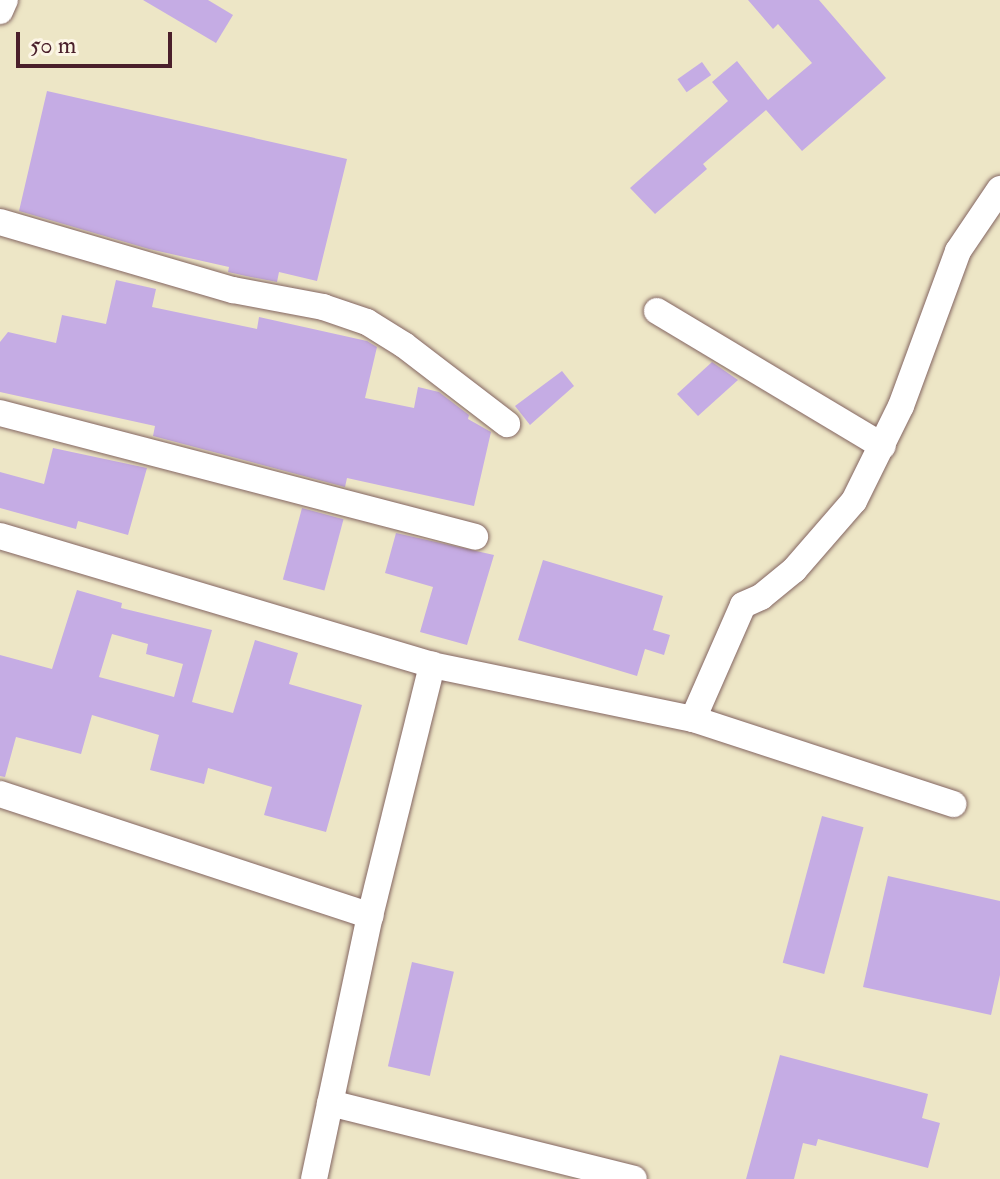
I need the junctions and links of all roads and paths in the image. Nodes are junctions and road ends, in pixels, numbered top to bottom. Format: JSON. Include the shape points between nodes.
{"nodes":[{"id":1,"x":5,"y":0,"type":"edge"},
{"id":2,"x":0,"y":11,"type":"edge"},
{"id":3,"x":1000,"y":189,"type":"edge"},
{"id":4,"x":0,"y":222,"type":"edge"},
{"id":5,"x":657,"y":311,"type":"dead end"},
{"id":6,"x":0,"y":413,"type":"edge"},
{"id":7,"x":507,"y":424,"type":"dead end"},
{"id":8,"x":883,"y":446,"type":"junction"},
{"id":9,"x":0,"y":536,"type":"edge"},
{"id":10,"x":475,"y":537,"type":"dead end"},
{"id":11,"x":432,"y":665,"type":"junction"},
{"id":12,"x":693,"y":719,"type":"junction"},
{"id":13,"x":0,"y":794,"type":"edge"},
{"id":14,"x":953,"y":804,"type":"dead end"},
{"id":15,"x":370,"y":916,"type":"junction"},
{"id":16,"x":330,"y":1103,"type":"junction"},
{"id":17,"x":314,"y":1179,"type":"edge"},
{"id":18,"x":634,"y":1179,"type":"edge"}],
"edges":[{"from":1,"to":2,"type":"street"},
{"from":3,"to":8,"type":"street","via":[[958,251]]},
{"from":4,"to":7,"type":"street","via":[[233,290],[323,307],[367,322]]},
{"from":5,"to":8,"type":"street"},
{"from":6,"to":10,"type":"street"},
{"from":8,"to":12,"type":"street","via":[[854,501],[794,570],[743,605]]},
{"from":9,"to":11,"type":"street"},
{"from":11,"to":12,"type":"street"},
{"from":11,"to":15,"type":"street"},
{"from":12,"to":14,"type":"street"},
{"from":13,"to":15,"type":"street"},
{"from":15,"to":16,"type":"street"},
{"from":16,"to":17,"type":"street"},
{"from":16,"to":18,"type":"street"}]}
